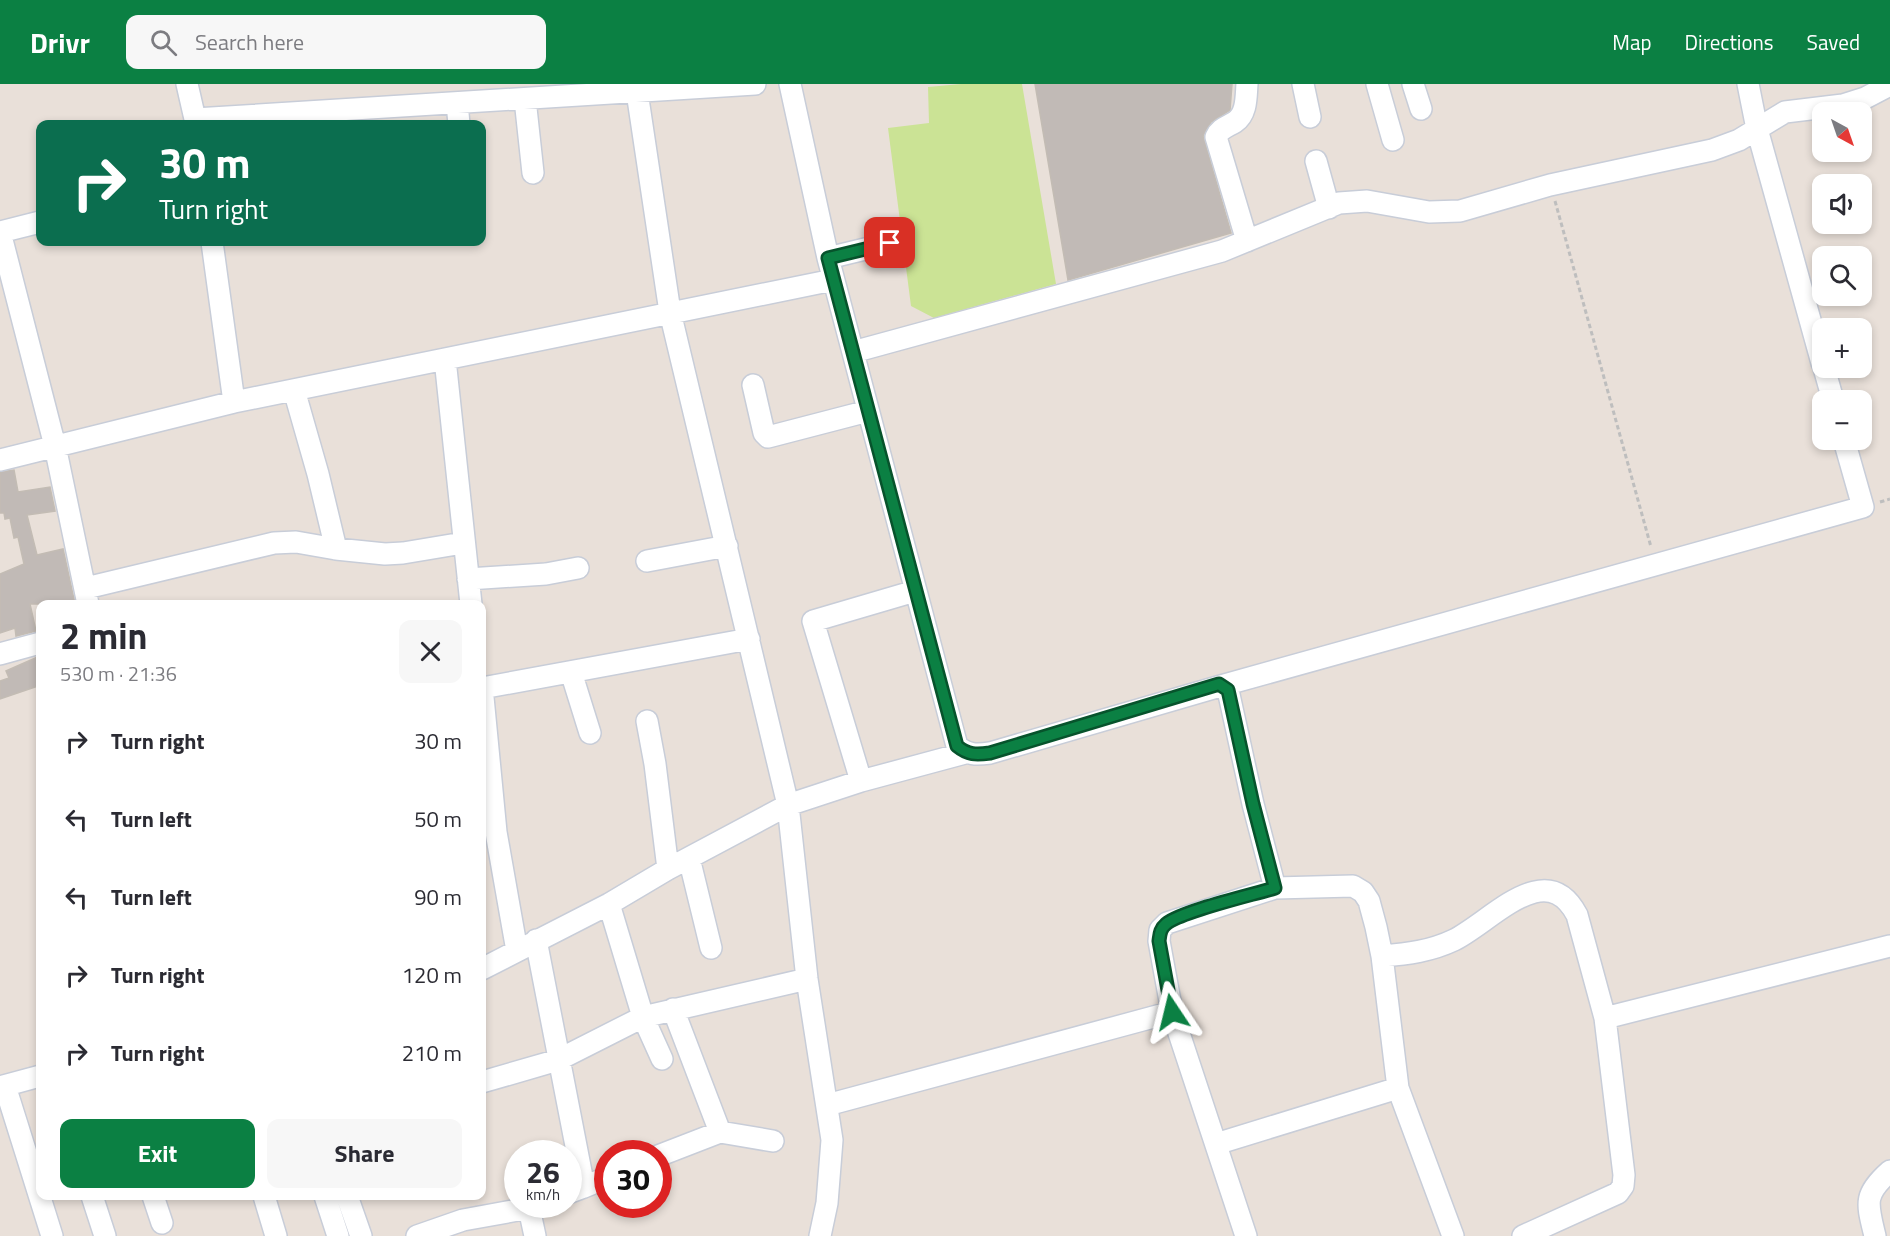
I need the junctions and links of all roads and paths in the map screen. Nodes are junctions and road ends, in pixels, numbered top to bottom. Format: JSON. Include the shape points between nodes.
{"nodes":[{"id":1,"x":187,"y":84,"type":"edge"},
{"id":2,"x":755,"y":84,"type":"edge"},
{"id":3,"x":790,"y":84,"type":"edge"},
{"id":4,"x":1247,"y":84,"type":"edge"},
{"id":5,"x":1303,"y":84,"type":"edge"},
{"id":6,"x":1377,"y":84,"type":"edge"},
{"id":7,"x":1413,"y":84,"type":"edge"},
{"id":8,"x":1748,"y":84,"type":"edge"},
{"id":9,"x":1890,"y":84,"type":"edge"},
{"id":10,"x":637,"y":92,"type":"junction"},
{"id":11,"x":525,"y":99,"type":"junction"},
{"id":12,"x":457,"y":103,"type":"junction"},
{"id":13,"x":1420,"y":109,"type":"dead end"},
{"id":14,"x":1310,"y":117,"type":"dead end"},
{"id":15,"x":196,"y":120,"type":"edge"},
{"id":16,"x":223,"y":120,"type":"edge"},
{"id":17,"x":459,"y":120,"type":"edge"},
{"id":18,"x":1757,"y":129,"type":"junction"},
{"id":19,"x":1394,"y":140,"type":"dead end"},
{"id":20,"x":1316,"y":160,"type":"dead end"},
{"id":21,"x":533,"y":173,"type":"dead end"},
{"id":22,"x":1550,"y":185,"type":"junction"},
{"id":23,"x":1329,"y":208,"type":"junction"},
{"id":24,"x":36,"y":223,"type":"edge"},
{"id":25,"x":0,"y":232,"type":"edge"},
{"id":26,"x":1247,"y":242,"type":"junction"},
{"id":27,"x":890,"y":243,"type":"dead end"},
{"id":28,"x":213,"y":246,"type":"edge"},
{"id":29,"x":828,"y":258,"type":"junction"},
{"id":30,"x":833,"y":280,"type":"junction"},
{"id":31,"x":670,"y":312,"type":"junction"},
{"id":32,"x":1812,"y":327,"type":"edge"},
{"id":33,"x":853,"y":352,"type":"junction"},
{"id":34,"x":445,"y":359,"type":"junction"},
{"id":35,"x":753,"y":384,"type":"dead end"},
{"id":36,"x":294,"y":390,"type":"junction"},
{"id":37,"x":234,"y":402,"type":"junction"},
{"id":38,"x":868,"y":411,"type":"junction"},
{"id":39,"x":55,"y":446,"type":"junction"},
{"id":40,"x":1847,"y":450,"type":"edge"},
{"id":41,"x":0,"y":460,"type":"edge"},
{"id":42,"x":464,"y":543,"type":"junction"},
{"id":43,"x":727,"y":546,"type":"junction"},
{"id":44,"x":336,"y":549,"type":"junction"},
{"id":45,"x":646,"y":561,"type":"dead end"},
{"id":46,"x":1656,"y":565,"type":"junction"},
{"id":47,"x":578,"y":568,"type":"dead end"},
{"id":48,"x":468,"y":579,"type":"junction"},
{"id":49,"x":915,"y":591,"type":"junction"},
{"id":50,"x":87,"y":596,"type":"edge"},
{"id":51,"x":471,"y":600,"type":"edge"},
{"id":52,"x":749,"y":639,"type":"junction"},
{"id":53,"x":36,"y":644,"type":"edge"},
{"id":54,"x":0,"y":654,"type":"edge"},
{"id":55,"x":571,"y":672,"type":"junction"},
{"id":56,"x":1224,"y":685,"type":"junction"},
{"id":57,"x":486,"y":687,"type":"edge"},
{"id":58,"x":647,"y":721,"type":"dead end"},
{"id":59,"x":590,"y":733,"type":"dead end"},
{"id":60,"x":486,"y":750,"type":"edge"},
{"id":61,"x":965,"y":753,"type":"junction"},
{"id":62,"x":861,"y":781,"type":"junction"},
{"id":63,"x":788,"y":805,"type":"junction"},
{"id":64,"x":689,"y":858,"type":"junction"},
{"id":65,"x":668,"y":869,"type":"junction"},
{"id":66,"x":1275,"y":888,"type":"junction"},
{"id":67,"x":609,"y":904,"type":"junction"},
{"id":68,"x":536,"y":940,"type":"junction"},
{"id":69,"x":1890,"y":946,"type":"edge"},
{"id":70,"x":711,"y":948,"type":"dead end"},
{"id":71,"x":517,"y":951,"type":"junction"},
{"id":72,"x":1382,"y":956,"type":"junction"},
{"id":73,"x":486,"y":967,"type":"edge"},
{"id":74,"x":807,"y":979,"type":"junction"},
{"id":75,"x":674,"y":1009,"type":"junction"},
{"id":76,"x":1172,"y":1012,"type":"junction"},
{"id":77,"x":643,"y":1017,"type":"junction"},
{"id":78,"x":1605,"y":1018,"type":"junction"},
{"id":79,"x":662,"y":1059,"type":"dead end"},
{"id":80,"x":558,"y":1060,"type":"junction"},
{"id":81,"x":36,"y":1077,"type":"edge"},
{"id":82,"x":486,"y":1081,"type":"edge"},
{"id":83,"x":3,"y":1086,"type":"edge"},
{"id":84,"x":1398,"y":1088,"type":"junction"},
{"id":85,"x":827,"y":1105,"type":"junction"},
{"id":86,"x":720,"y":1132,"type":"junction"},
{"id":87,"x":569,"y":1140,"type":"edge"},
{"id":88,"x":773,"y":1141,"type":"dead end"},
{"id":89,"x":1216,"y":1144,"type":"junction"},
{"id":90,"x":672,"y":1151,"type":"edge"},
{"id":91,"x":1890,"y":1171,"type":"edge"},
{"id":92,"x":36,"y":1187,"type":"edge"},
{"id":93,"x":40,"y":1200,"type":"edge"},
{"id":94,"x":93,"y":1200,"type":"edge"},
{"id":95,"x":154,"y":1200,"type":"edge"},
{"id":96,"x":265,"y":1200,"type":"edge"},
{"id":97,"x":326,"y":1200,"type":"edge"},
{"id":98,"x":348,"y":1200,"type":"edge"},
{"id":99,"x":504,"y":1212,"type":"edge"},
{"id":100,"x":534,"y":1218,"type":"edge"},
{"id":101,"x":162,"y":1223,"type":"dead end"},
{"id":102,"x":52,"y":1236,"type":"edge"},
{"id":103,"x":105,"y":1236,"type":"edge"},
{"id":104,"x":276,"y":1236,"type":"edge"},
{"id":105,"x":338,"y":1236,"type":"edge"},
{"id":106,"x":361,"y":1236,"type":"edge"},
{"id":107,"x":417,"y":1236,"type":"edge"},
{"id":108,"x":535,"y":1236,"type":"edge"},
{"id":109,"x":820,"y":1236,"type":"edge"},
{"id":110,"x":1246,"y":1236,"type":"edge"},
{"id":111,"x":1453,"y":1236,"type":"edge"},
{"id":112,"x":1523,"y":1236,"type":"edge"},
{"id":113,"x":1875,"y":1236,"type":"edge"}],
"edges":[{"from":1,"to":15,"type":"street"},
{"from":2,"to":10,"type":"street"},
{"from":3,"to":29,"type":"street"},
{"from":4,"to":26,"type":"street","via":[[1242,114],[1216,137]]},
{"from":5,"to":14,"type":"street"},
{"from":6,"to":19,"type":"street"},
{"from":7,"to":13,"type":"street"},
{"from":8,"to":18,"type":"street"},
{"from":9,"to":18,"type":"street","via":[[1843,105],[1785,112]]},
{"from":10,"to":11,"type":"street"},
{"from":10,"to":31,"type":"street"},
{"from":11,"to":12,"type":"street"},
{"from":11,"to":21,"type":"street"},
{"from":12,"to":16,"type":"street"},
{"from":12,"to":17,"type":"street"},
{"from":18,"to":22,"type":"street","via":[[1712,150]]},
{"from":18,"to":32,"type":"street"},
{"from":20,"to":23,"type":"street"},
{"from":22,"to":23,"type":"street","via":[[1460,211],[1429,212],[1367,201],[1348,201]]},
{"from":22,"to":46,"type":"path"},
{"from":23,"to":26,"type":"street"},
{"from":24,"to":25,"type":"street"},
{"from":25,"to":39,"type":"street"},
{"from":26,"to":33,"type":"street"},
{"from":27,"to":29,"type":"street"},
{"from":28,"to":37,"type":"street"},
{"from":29,"to":30,"type":"street"},
{"from":30,"to":31,"type":"street"},
{"from":30,"to":33,"type":"street"},
{"from":31,"to":34,"type":"street"},
{"from":31,"to":43,"type":"street"},
{"from":33,"to":38,"type":"street"},
{"from":34,"to":36,"type":"street"},
{"from":34,"to":42,"type":"street"},
{"from":35,"to":38,"type":"street","via":[[768,437]]},
{"from":36,"to":37,"type":"street"},
{"from":36,"to":44,"type":"street"},
{"from":37,"to":39,"type":"street"},
{"from":38,"to":49,"type":"street"},
{"from":39,"to":41,"type":"street"},
{"from":39,"to":50,"type":"street"},
{"from":40,"to":46,"type":"street","via":[[1863,507]]},
{"from":42,"to":44,"type":"street","via":[[403,553]]},
{"from":42,"to":48,"type":"street"},
{"from":43,"to":45,"type":"street"},
{"from":43,"to":52,"type":"street"},
{"from":44,"to":50,"type":"street","via":[[296,542],[274,543]]},
{"from":46,"to":56,"type":"street"},
{"from":47,"to":48,"type":"street"},
{"from":48,"to":51,"type":"street"},
{"from":49,"to":61,"type":"street","via":[[957,746]]},
{"from":49,"to":62,"type":"street","via":[[813,621]]},
{"from":52,"to":55,"type":"street"},
{"from":52,"to":63,"type":"street"},
{"from":53,"to":54,"type":"street"},
{"from":55,"to":57,"type":"street"},
{"from":55,"to":59,"type":"street"},
{"from":56,"to":61,"type":"street","via":[[990,753]]},
{"from":56,"to":66,"type":"street"},
{"from":58,"to":65,"type":"street"},
{"from":60,"to":71,"type":"street"},
{"from":61,"to":62,"type":"street"},
{"from":62,"to":63,"type":"street"},
{"from":63,"to":64,"type":"street"},
{"from":63,"to":74,"type":"street"},
{"from":64,"to":65,"type":"street"},
{"from":64,"to":70,"type":"street"},
{"from":65,"to":67,"type":"street"},
{"from":66,"to":72,"type":"street","via":[[1353,886],[1363,892],[1369,901]]},
{"from":66,"to":76,"type":"street","via":[[1186,915],[1161,930],[1159,941]]},
{"from":67,"to":68,"type":"street"},
{"from":67,"to":77,"type":"street"},
{"from":68,"to":71,"type":"street"},
{"from":68,"to":80,"type":"street"},
{"from":69,"to":78,"type":"street"},
{"from":71,"to":73,"type":"street"},
{"from":72,"to":78,"type":"street","via":[[1413,954],[1456,939],[1526,893],[1545,889],[1559,893],[1577,915]]},
{"from":72,"to":84,"type":"street"},
{"from":74,"to":75,"type":"street"},
{"from":74,"to":85,"type":"street"},
{"from":75,"to":77,"type":"street"},
{"from":75,"to":86,"type":"street"},
{"from":76,"to":85,"type":"street"},
{"from":76,"to":89,"type":"street"},
{"from":77,"to":79,"type":"street"},
{"from":77,"to":80,"type":"street"},
{"from":78,"to":112,"type":"street","via":[[1623,1186],[1618,1193]]},
{"from":80,"to":82,"type":"street"},
{"from":80,"to":87,"type":"street"},
{"from":81,"to":83,"type":"street"},
{"from":83,"to":92,"type":"street"},
{"from":84,"to":89,"type":"street"},
{"from":84,"to":111,"type":"street"},
{"from":85,"to":109,"type":"street","via":[[832,1140]]},
{"from":86,"to":88,"type":"street"},
{"from":86,"to":90,"type":"street"},
{"from":89,"to":110,"type":"street"},
{"from":91,"to":113,"type":"street","via":[[1869,1194]]},
{"from":93,"to":102,"type":"street"},
{"from":94,"to":103,"type":"street"},
{"from":95,"to":101,"type":"street"},
{"from":96,"to":104,"type":"street"},
{"from":97,"to":105,"type":"street"},
{"from":98,"to":106,"type":"street"},
{"from":99,"to":107,"type":"street","via":[[463,1220]]},
{"from":100,"to":108,"type":"street"}]}
